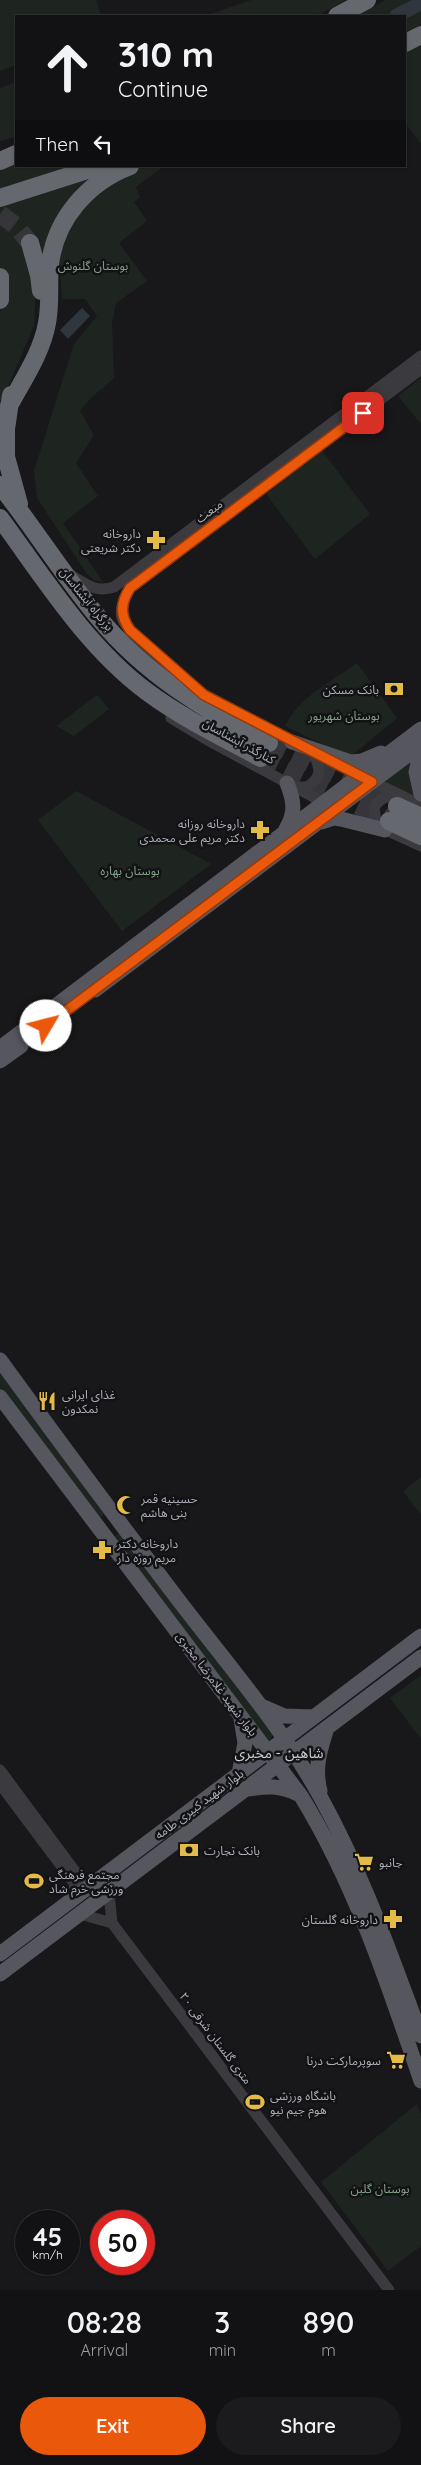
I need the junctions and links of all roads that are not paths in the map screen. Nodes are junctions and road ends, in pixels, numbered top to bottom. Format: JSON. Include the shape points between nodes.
{"nodes":[{"id":1,"x":367,"y":0,"type":"edge"},
{"id":2,"x":339,"y":15,"type":"edge"},
{"id":3,"x":421,"y":35,"type":"edge"},
{"id":4,"x":406,"y":42,"type":"edge"},
{"id":5,"x":15,"y":144,"type":"edge"},
{"id":6,"x":0,"y":147,"type":"edge"},
{"id":7,"x":15,"y":154,"type":"edge"},
{"id":8,"x":0,"y":161,"type":"edge"},
{"id":9,"x":97,"y":167,"type":"edge"},
{"id":10,"x":128,"y":167,"type":"edge"},
{"id":11,"x":0,"y":198,"type":"edge"},
{"id":12,"x":30,"y":244,"type":"tunnel mouth"},
{"id":13,"x":0,"y":277,"type":"edge"},
{"id":14,"x":0,"y":300,"type":"edge"},
{"id":15,"x":421,"y":356,"type":"edge"},
{"id":16,"x":421,"y":368,"type":"edge"},
{"id":17,"x":9,"y":406,"type":"junction"},
{"id":18,"x":0,"y":485,"type":"edge"},
{"id":19,"x":21,"y":512,"type":"junction"},
{"id":20,"x":0,"y":518,"type":"edge"},
{"id":21,"x":0,"y":539,"type":"edge"},
{"id":22,"x":65,"y":572,"type":"junction"},
{"id":23,"x":54,"y":591,"type":"junction"},
{"id":24,"x":91,"y":607,"type":"junction"},
{"id":25,"x":76,"y":620,"type":"junction"},
{"id":26,"x":204,"y":695,"type":"junction"},
{"id":27,"x":421,"y":728,"type":"edge"},
{"id":28,"x":406,"y":740,"type":"junction"},
{"id":29,"x":292,"y":742,"type":"junction"},
{"id":30,"x":421,"y":745,"type":"edge"},
{"id":31,"x":311,"y":752,"type":"junction"},
{"id":32,"x":421,"y":752,"type":"edge"},
{"id":33,"x":366,"y":779,"type":"junction"},
{"id":34,"x":290,"y":785,"type":"junction"},
{"id":35,"x":421,"y":794,"type":"edge"},
{"id":36,"x":329,"y":805,"type":"junction"},
{"id":37,"x":421,"y":806,"type":"edge"},
{"id":38,"x":393,"y":817,"type":"junction"},
{"id":39,"x":421,"y":817,"type":"edge"},
{"id":40,"x":289,"y":835,"type":"junction"},
{"id":41,"x":421,"y":836,"type":"edge"},
{"id":42,"x":421,"y":846,"type":"edge"},
{"id":43,"x":181,"y":917,"type":"junction"},
{"id":44,"x":0,"y":1048,"type":"edge"},
{"id":45,"x":0,"y":1061,"type":"edge"},
{"id":46,"x":0,"y":1360,"type":"edge"},
{"id":47,"x":0,"y":1397,"type":"edge"},
{"id":48,"x":421,"y":1636,"type":"edge"},
{"id":49,"x":421,"y":1657,"type":"edge"},
{"id":50,"x":259,"y":1704,"type":"junction"},
{"id":51,"x":241,"y":1717,"type":"junction"},
{"id":52,"x":314,"y":1717,"type":"junction"},
{"id":53,"x":328,"y":1728,"type":"junction"},
{"id":54,"x":284,"y":1740,"type":"junction"},
{"id":55,"x":268,"y":1752,"type":"junction"},
{"id":56,"x":294,"y":1754,"type":"junction"},
{"id":57,"x":278,"y":1766,"type":"junction"},
{"id":58,"x":0,"y":1770,"type":"edge"},
{"id":59,"x":239,"y":1774,"type":"junction"},
{"id":60,"x":0,"y":1784,"type":"edge"},
{"id":61,"x":247,"y":1789,"type":"junction"},
{"id":62,"x":301,"y":1796,"type":"junction"},
{"id":63,"x":321,"y":1798,"type":"junction"},
{"id":64,"x":93,"y":1884,"type":"junction"},
{"id":65,"x":109,"y":1893,"type":"junction"},
{"id":66,"x":76,"y":1897,"type":"junction"},
{"id":67,"x":80,"y":1914,"type":"junction"},
{"id":68,"x":112,"y":1923,"type":"junction"},
{"id":69,"x":0,"y":1954,"type":"edge"},
{"id":70,"x":0,"y":1974,"type":"edge"},
{"id":71,"x":421,"y":2036,"type":"edge"},
{"id":72,"x":421,"y":2081,"type":"edge"},
{"id":73,"x":389,"y":2290,"type":"edge"}],
"edges":[{"from":1,"to":2,"type":"highway"},
{"from":3,"to":4,"type":"highway"},
{"from":5,"to":6,"type":"highway"},
{"from":7,"to":8,"type":"highway"},
{"from":9,"to":11,"type":"highway"},
{"from":10,"to":17,"type":"highway","via":[[103,179],[87,192],[66,218],[51,255],[50,305],[41,344]]},
{"from":12,"to":17,"type":"highway","via":[[39,275],[40,314]]},
{"from":13,"to":14,"type":"highway"},
{"from":15,"to":22,"type":"street","name":"مبعث","via":[[114,587],[102,590]]},
{"from":16,"to":26,"type":"street","name":"مبعث","via":[[130,588],[121,608],[122,618],[142,641]]},
{"from":17,"to":19,"type":"highway","via":[[6,457]]},
{"from":18,"to":19,"type":"highway","name":"بزرگراه آبشناسان"},
{"from":19,"to":22,"type":"highway","name":"بزرگراه آبشناسان"},
{"from":20,"to":23,"type":"highway","name":"بزرگراه آبشناسان"},
{"from":21,"to":23,"type":"highway"},
{"from":22,"to":24,"type":"highway","name":"بزرگراه آبشناسان"},
{"from":23,"to":25,"type":"highway","name":"بزرگراه آبشناسان"},
{"from":24,"to":25,"type":"highway","name":"بزرگراه آبشناسان","via":[[157,675],[265,750],[173,710],[123,671]]},
{"from":24,"to":26,"type":"street","via":[[168,671]]},
{"from":25,"to":34,"type":"street","name":"کنارگذر آبشناسان","via":[[103,661],[142,697],[187,728]]},
{"from":26,"to":29,"type":"street"},
{"from":27,"to":28,"type":"main road"},
{"from":28,"to":29,"type":"main road","via":[[375,756],[352,762]]},
{"from":28,"to":33,"type":"main road"},
{"from":29,"to":31,"type":"street"},
{"from":30,"to":33,"type":"main road"},
{"from":31,"to":33,"type":"street"},
{"from":31,"to":34,"type":"street","via":[[319,763],[320,771],[315,782],[307,787]]},
{"from":32,"to":35,"type":"main road","via":[[416,772]]},
{"from":33,"to":36,"type":"main road"},
{"from":33,"to":38,"type":"street"},
{"from":34,"to":36,"type":"street","name":"کنارگذر آبشناسان"},
{"from":34,"to":40,"type":"main road","via":[[294,812]]},
{"from":36,"to":38,"type":"street","name":"کنارگذر آبشناسان"},
{"from":36,"to":40,"type":"main road"},
{"from":37,"to":38,"type":"street"},
{"from":38,"to":39,"type":"highway"},
{"from":38,"to":40,"type":"main road","via":[[334,818]]},
{"from":38,"to":41,"type":"highway"},
{"from":38,"to":42,"type":"street","name":"کنارگذر آبشناسان"},
{"from":40,"to":43,"type":"main road"},
{"from":43,"to":44,"type":"main road"},
{"from":43,"to":45,"type":"main road"},
{"from":46,"to":50,"type":"main road","name":"بلوار شهید غلامرضا مخبری","via":[[117,1520]]},
{"from":47,"to":51,"type":"main road","name":"بلوار شهید غلامرضا مخبری"},
{"from":48,"to":52,"type":"main road","name":"بلوار شهید کبیری طامه"},
{"from":49,"to":53,"type":"main road","name":"بلوار شهید کبیری طامه"},
{"from":50,"to":52,"type":"main road","via":[[284,1716]]},
{"from":50,"to":54,"type":"main road","name":"بلوار شهید غلامرضا مخبری"},
{"from":51,"to":55,"type":"main road","name":"بلوار شهید غلامرضا مخبری"},
{"from":51,"to":59,"type":"main road","via":[[245,1743]]},
{"from":52,"to":54,"type":"main road","name":"بلوار شهید کبیری طامه"},
{"from":53,"to":56,"type":"main road","name":"بلوار شهید کبیری طامه"},
{"from":53,"to":63,"type":"main road","via":[[317,1759]]},
{"from":54,"to":55,"type":"main road","name":"بلوار شهید کبیری طامه"},
{"from":54,"to":56,"type":"main road","name":"بلوار شهید غلامرضا مخبری"},
{"from":55,"to":57,"type":"main road","name":"بلوار شهید غلامرضا مخبری"},
{"from":55,"to":59,"type":"main road","name":"بلوار شهید کبیری طامه"},
{"from":56,"to":57,"type":"main road","name":"بلوار شهید کبیری طامه"},
{"from":56,"to":63,"type":"main road","name":"بلوار شهید غلامرضا مخبری"},
{"from":57,"to":61,"type":"main road","name":"بلوار شهید کبیری طامه"},
{"from":57,"to":62,"type":"main road","name":"بلوار شهید غلامرضا مخبری"},
{"from":58,"to":64,"type":"street","via":[[80,1878]]},
{"from":59,"to":64,"type":"main road","name":"بلوار شهید کبیری طامه"},
{"from":60,"to":66,"type":"street","via":[[74,1883]]},
{"from":61,"to":62,"type":"main road","via":[[272,1785]]},
{"from":61,"to":65,"type":"main road","name":"بلوار شهید کبیری طامه"},
{"from":62,"to":72,"type":"main road","name":"بلوار شهید غلامرضا مخبری","via":[[354,1899]]},
{"from":63,"to":71,"type":"main road","name":"بلوار شهید غلامرضا مخبری","via":[[368,1896]]},
{"from":64,"to":66,"type":"main road","name":"بلوار شهید کبیری طامه"},
{"from":65,"to":67,"type":"main road","name":"بلوار شهید کبیری طامه"},
{"from":65,"to":68,"type":"street"},
{"from":66,"to":69,"type":"main road","name":"بلوار شهید کبیری طامه"},
{"from":67,"to":68,"type":"street"},
{"from":67,"to":70,"type":"main road","name":"بلوار شهید کبیری طامه"},
{"from":68,"to":73,"type":"street","name":"۲۰ متری گلستان شرقی"}]}
